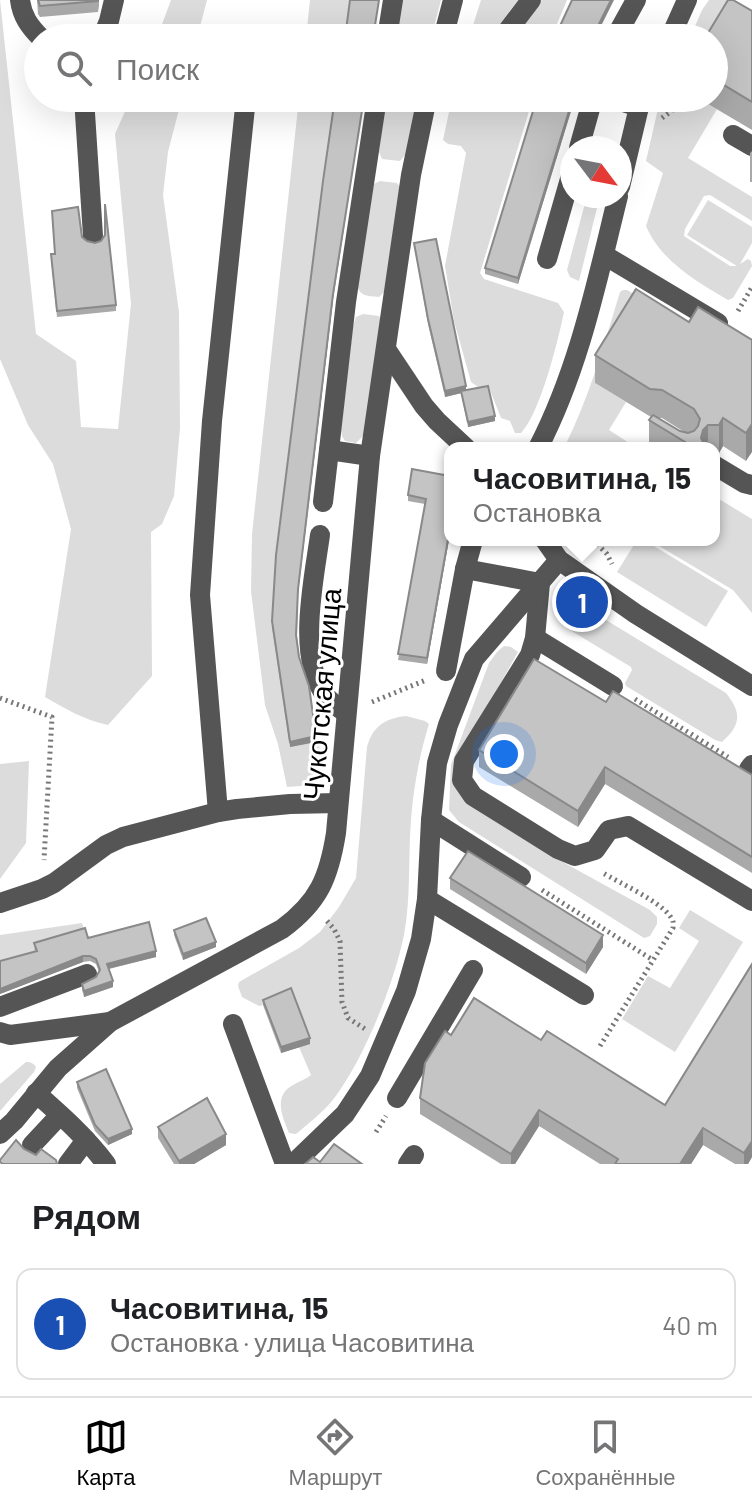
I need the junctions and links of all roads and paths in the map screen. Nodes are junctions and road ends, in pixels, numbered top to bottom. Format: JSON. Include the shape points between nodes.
{"nodes":[{"id":1,"x":20,"y":0,"type":"edge"},
{"id":2,"x":114,"y":0,"type":"edge"},
{"id":3,"x":393,"y":0,"type":"edge"},
{"id":4,"x":453,"y":0,"type":"edge"},
{"id":5,"x":531,"y":0,"type":"edge"},
{"id":6,"x":636,"y":0,"type":"edge"},
{"id":7,"x":687,"y":0,"type":"edge"},
{"id":8,"x":29,"y":24,"type":"edge"},
{"id":9,"x":108,"y":24,"type":"edge"},
{"id":10,"x":389,"y":24,"type":"edge"},
{"id":11,"x":447,"y":24,"type":"edge"},
{"id":12,"x":513,"y":24,"type":"edge"},
{"id":13,"x":623,"y":24,"type":"edge"},
{"id":14,"x":676,"y":24,"type":"edge"},
{"id":15,"x":85,"y":112,"type":"edge"},
{"id":16,"x":245,"y":112,"type":"edge"},
{"id":17,"x":375,"y":112,"type":"edge"},
{"id":18,"x":424,"y":112,"type":"edge"},
{"id":19,"x":589,"y":112,"type":"edge"},
{"id":20,"x":639,"y":112,"type":"edge"},
{"id":21,"x":733,"y":135,"type":"dead end"},
{"id":22,"x":582,"y":136,"type":"edge"},
{"id":23,"x":632,"y":139,"type":"edge"},
{"id":24,"x":752,"y":146,"type":"edge"},
{"id":25,"x":562,"y":208,"type":"edge"},
{"id":26,"x":615,"y":208,"type":"edge"},
{"id":27,"x":93,"y":236,"type":"dead end"},
{"id":28,"x":604,"y":255,"type":"junction"},
{"id":29,"x":547,"y":259,"type":"dead end"},
{"id":30,"x":752,"y":287,"type":"edge"},
{"id":31,"x":739,"y":310,"type":"dead end"},
{"id":32,"x":728,"y":330,"type":"edge"},
{"id":33,"x":386,"y":349,"type":"junction"},
{"id":34,"x":460,"y":442,"type":"edge"},
{"id":35,"x":541,"y":442,"type":"edge"},
{"id":36,"x":329,"y":450,"type":"junction"},
{"id":37,"x":370,"y":456,"type":"junction"},
{"id":38,"x":720,"y":469,"type":"edge"},
{"id":39,"x":752,"y":485,"type":"edge"},
{"id":40,"x":323,"y":502,"type":"dead end"},
{"id":41,"x":320,"y":535,"type":"dead end"},
{"id":42,"x":471,"y":546,"type":"edge"},
{"id":43,"x":549,"y":546,"type":"edge"},
{"id":44,"x":559,"y":560,"type":"junction"},
{"id":45,"x":465,"y":569,"type":"junction"},
{"id":46,"x":540,"y":583,"type":"junction"},
{"id":47,"x":535,"y":638,"type":"junction"},
{"id":48,"x":446,"y":671,"type":"joint"},
{"id":49,"x":613,"y":686,"type":"joint"},
{"id":50,"x":752,"y":686,"type":"edge"},
{"id":51,"x":0,"y":698,"type":"edge"},
{"id":52,"x":346,"y":713,"type":"junction"},
{"id":53,"x":750,"y":767,"type":"edge"},
{"id":54,"x":338,"y":803,"type":"junction"},
{"id":55,"x":218,"y":812,"type":"junction"},
{"id":56,"x":431,"y":820,"type":"junction"},
{"id":57,"x":575,"y":856,"type":"junction"},
{"id":58,"x":521,"y":877,"type":"joint"},
{"id":59,"x":42,"y":889,"type":"junction"},
{"id":60,"x":427,"y":899,"type":"junction"},
{"id":61,"x":752,"y":901,"type":"edge"},
{"id":62,"x":0,"y":903,"type":"edge"},
{"id":63,"x":310,"y":904,"type":"junction"},
{"id":64,"x":653,"y":960,"type":"junction"},
{"id":65,"x":473,"y":970,"type":"dead end"},
{"id":66,"x":87,"y":974,"type":"dead end"},
{"id":67,"x":584,"y":995,"type":"dead end"},
{"id":68,"x":0,"y":1007,"type":"edge"},
{"id":69,"x":110,"y":1022,"type":"junction"},
{"id":70,"x":233,"y":1024,"type":"dead end"},
{"id":71,"x":3,"y":1039,"type":"edge"},
{"id":72,"x":386,"y":1042,"type":"junction"},
{"id":73,"x":600,"y":1046,"type":"dead end"},
{"id":74,"x":36,"y":1093,"type":"junction"},
{"id":75,"x":397,"y":1098,"type":"dead end"},
{"id":76,"x":60,"y":1115,"type":"junction"},
{"id":77,"x":0,"y":1134,"type":"edge"},
{"id":78,"x":86,"y":1140,"type":"junction"},
{"id":79,"x":32,"y":1145,"type":"dead end"},
{"id":80,"x":68,"y":1164,"type":"edge"},
{"id":81,"x":106,"y":1164,"type":"edge"},
{"id":82,"x":285,"y":1164,"type":"edge"},
{"id":83,"x":293,"y":1164,"type":"edge"}],
"edges":[{"from":1,"to":8,"type":"street"},
{"from":2,"to":9,"type":"street"},
{"from":3,"to":10,"type":"street"},
{"from":4,"to":11,"type":"street"},
{"from":5,"to":12,"type":"street"},
{"from":6,"to":13,"type":"street"},
{"from":7,"to":14,"type":"street"},
{"from":15,"to":27,"type":"street"},
{"from":16,"to":55,"type":"street","via":[[212,421],[200,595]]},
{"from":17,"to":36,"type":"street"},
{"from":18,"to":33,"type":"street","name":"Чукотская улица"},
{"from":19,"to":22,"type":"street"},
{"from":20,"to":23,"type":"street"},
{"from":21,"to":24,"type":"street"},
{"from":25,"to":29,"type":"street"},
{"from":26,"to":28,"type":"street"},
{"from":28,"to":32,"type":"street"},
{"from":28,"to":35,"type":"street","via":[[572,370]]},
{"from":30,"to":31,"type":"path"},
{"from":33,"to":34,"type":"street","via":[[424,406]]},
{"from":33,"to":37,"type":"street","name":"Чукотская улица"},
{"from":36,"to":37,"type":"street"},
{"from":36,"to":40,"type":"street"},
{"from":37,"to":52,"type":"street","name":"Чукотская улица"},
{"from":38,"to":39,"type":"street"},
{"from":41,"to":52,"type":"street","via":[[309,624],[313,671],[326,697]]},
{"from":42,"to":45,"type":"street"},
{"from":43,"to":44,"type":"street"},
{"from":44,"to":46,"type":"street"},
{"from":44,"to":50,"type":"street"},
{"from":45,"to":46,"type":"street"},
{"from":45,"to":48,"type":"street"},
{"from":46,"to":47,"type":"street"},
{"from":46,"to":56,"type":"street","via":[[474,659],[437,763]]},
{"from":47,"to":49,"type":"street"},
{"from":47,"to":57,"type":"street","via":[[530,655],[464,761],[462,780],[473,796]]},
{"from":48,"to":52,"type":"path"},
{"from":49,"to":53,"type":"path"},
{"from":51,"to":59,"type":"path","via":[[52,717]]},
{"from":52,"to":54,"type":"street","name":"Чукотская улица"},
{"from":54,"to":55,"type":"street"},
{"from":54,"to":63,"type":"street","name":"Чукотская улица","via":[[331,863]]},
{"from":55,"to":59,"type":"street","via":[[123,837]]},
{"from":56,"to":58,"type":"street"},
{"from":56,"to":60,"type":"street"},
{"from":57,"to":61,"type":"street","via":[[595,850],[609,830],[628,826]]},
{"from":57,"to":64,"type":"path","via":[[670,916],[673,928]]},
{"from":58,"to":64,"type":"path"},
{"from":59,"to":62,"type":"street"},
{"from":60,"to":67,"type":"street"},
{"from":60,"to":72,"type":"street","via":[[421,939]]},
{"from":63,"to":69,"type":"street","name":"Чукотская улица","via":[[282,929]]},
{"from":63,"to":72,"type":"path","via":[[340,941],[342,1002],[348,1018]]},
{"from":64,"to":73,"type":"path"},
{"from":65,"to":75,"type":"street"},
{"from":66,"to":68,"type":"street"},
{"from":69,"to":71,"type":"street"},
{"from":69,"to":74,"type":"street","name":"Чукотская улица"},
{"from":70,"to":82,"type":"street"},
{"from":72,"to":83,"type":"street","via":[[345,1114]]},
{"from":74,"to":76,"type":"street"},
{"from":74,"to":77,"type":"street","name":"Чукотская улица"},
{"from":76,"to":78,"type":"street"},
{"from":76,"to":79,"type":"street"},
{"from":78,"to":80,"type":"street"},
{"from":78,"to":81,"type":"street"}]}
